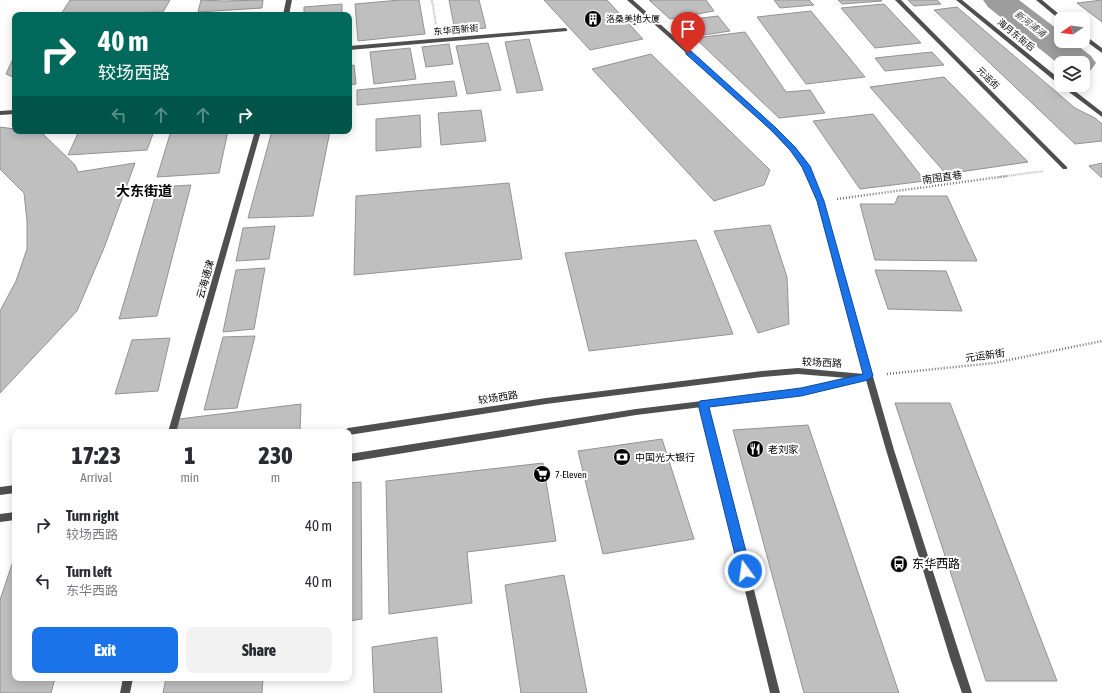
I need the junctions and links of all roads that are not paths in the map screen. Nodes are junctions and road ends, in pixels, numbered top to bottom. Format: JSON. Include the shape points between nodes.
{"nodes":[{"id":1,"x":288,"y":0,"type":"edge"},
{"id":2,"x":630,"y":0,"type":"edge"},
{"id":3,"x":898,"y":0,"type":"edge"},
{"id":4,"x":959,"y":0,"type":"edge"},
{"id":5,"x":1039,"y":0,"type":"edge"},
{"id":6,"x":286,"y":12,"type":"edge"},
{"id":7,"x":1054,"y":12,"type":"edge"},
{"id":8,"x":653,"y":21,"type":"junction"},
{"id":9,"x":634,"y":23,"type":"dead end"},
{"id":10,"x":565,"y":30,"type":"dead end"},
{"id":11,"x":1090,"y":42,"type":"edge"},
{"id":12,"x":352,"y":48,"type":"edge"},
{"id":13,"x":1102,"y":51,"type":"edge"},
{"id":14,"x":1054,"y":77,"type":"edge"},
{"id":15,"x":1072,"y":92,"type":"edge"},
{"id":16,"x":12,"y":112,"type":"edge"},
{"id":17,"x":0,"y":113,"type":"edge"},
{"id":18,"x":1102,"y":115,"type":"edge"},
{"id":19,"x":257,"y":134,"type":"edge"},
{"id":20,"x":1065,"y":168,"type":"road end"},
{"id":21,"x":868,"y":376,"type":"junction"},
{"id":22,"x":703,"y":404,"type":"junction"},
{"id":23,"x":173,"y":429,"type":"edge"},
{"id":24,"x":352,"y":431,"type":"edge"},
{"id":25,"x":352,"y":458,"type":"edge"},
{"id":26,"x":12,"y":489,"type":"edge"},
{"id":27,"x":0,"y":491,"type":"edge"},
{"id":28,"x":12,"y":516,"type":"edge"},
{"id":29,"x":0,"y":518,"type":"edge"},
{"id":30,"x":127,"y":681,"type":"edge"},
{"id":31,"x":125,"y":693,"type":"edge"},
{"id":32,"x":775,"y":693,"type":"edge"},
{"id":33,"x":967,"y":693,"type":"edge"}],
"edges":[{"from":1,"to":6,"type":"street"},
{"from":2,"to":8,"type":"street"},
{"from":3,"to":20,"type":"street","name":"元运街"},
{"from":4,"to":14,"type":"street","name":"海月东街后"},
{"from":5,"to":7,"type":"street"},
{"from":8,"to":9,"type":"street"},
{"from":8,"to":21,"type":"street","via":[[748,105],[793,149],[806,166],[820,201]]},
{"from":10,"to":12,"type":"street","name":"东华西新街"},
{"from":11,"to":13,"type":"street"},
{"from":15,"to":18,"type":"street","name":"海月东街后"},
{"from":16,"to":17,"type":"street"},
{"from":19,"to":23,"type":"street","name":"云海通津"},
{"from":21,"to":22,"type":"street","name":"较场西路","via":[[801,392]]},
{"from":21,"to":24,"type":"street","name":"较场西路","via":[[798,372],[762,374],[546,401]]},
{"from":21,"to":33,"type":"street"},
{"from":22,"to":25,"type":"street","name":"较场西路"},
{"from":22,"to":32,"type":"street"},
{"from":26,"to":27,"type":"street"},
{"from":28,"to":29,"type":"street"},
{"from":30,"to":31,"type":"street"}]}
